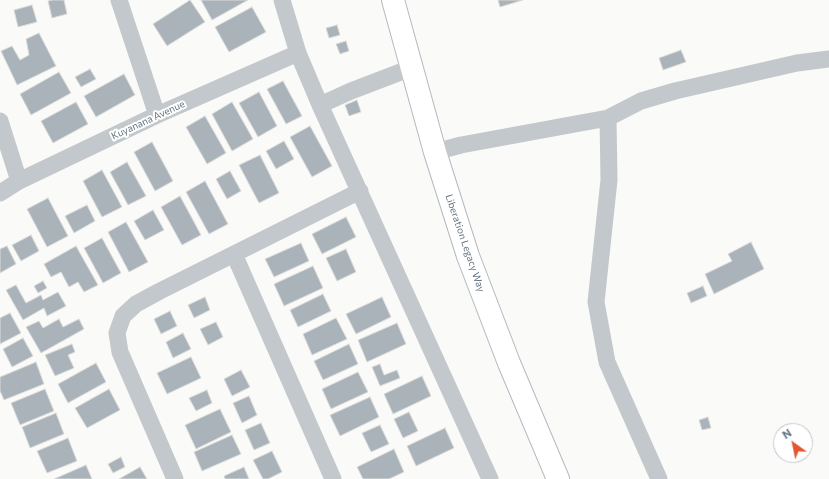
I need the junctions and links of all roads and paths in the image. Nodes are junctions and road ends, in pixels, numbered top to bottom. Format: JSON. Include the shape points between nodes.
{"nodes":[{"id":1,"x":119,"y":0,"type":"edge"},
{"id":2,"x":282,"y":0,"type":"edge"},
{"id":3,"x":393,"y":0,"type":"edge"},
{"id":4,"x":298,"y":53,"type":"junction"},
{"id":5,"x":829,"y":59,"type":"edge"},
{"id":6,"x":411,"y":68,"type":"junction"},
{"id":7,"x":320,"y":104,"type":"junction"},
{"id":8,"x":158,"y":115,"type":"junction"},
{"id":9,"x":608,"y":118,"type":"junction"},
{"id":10,"x":0,"y":122,"type":"edge"},
{"id":11,"x":435,"y":152,"type":"junction"},
{"id":12,"x":19,"y":181,"type":"junction"},
{"id":13,"x":360,"y":191,"type":"junction"},
{"id":14,"x":0,"y":193,"type":"edge"},
{"id":15,"x":234,"y":254,"type":"junction"},
{"id":16,"x":175,"y":479,"type":"edge"},
{"id":17,"x":332,"y":479,"type":"edge"},
{"id":18,"x":490,"y":479,"type":"edge"},
{"id":19,"x":558,"y":479,"type":"edge"},
{"id":20,"x":659,"y":479,"type":"edge"}],
"edges":[{"from":1,"to":8,"type":"street"},
{"from":2,"to":4,"type":"street"},
{"from":3,"to":6,"type":"main road","name":"Liberation Legacy Way"},
{"from":4,"to":7,"type":"street"},
{"from":4,"to":8,"type":"street","name":"Kuyanana Avenue"},
{"from":5,"to":9,"type":"street","via":[[797,63],[675,91],[641,101]]},
{"from":6,"to":7,"type":"street"},
{"from":6,"to":11,"type":"main road","name":"Liberation Legacy Way"},
{"from":7,"to":13,"type":"street"},
{"from":8,"to":12,"type":"street","name":"Kuyanana Avenue"},
{"from":9,"to":11,"type":"street"},
{"from":9,"to":20,"type":"street","via":[[609,180],[596,302],[607,362]]},
{"from":10,"to":12,"type":"street"},
{"from":11,"to":19,"type":"main road","name":"Liberation Legacy Way","via":[[474,270]]},
{"from":12,"to":14,"type":"street","name":"Kuyanana Avenue"},
{"from":13,"to":15,"type":"street"},
{"from":13,"to":18,"type":"street"},
{"from":15,"to":16,"type":"street","via":[[136,304],[123,316],[117,333],[120,352]]},
{"from":15,"to":17,"type":"street"}]}
